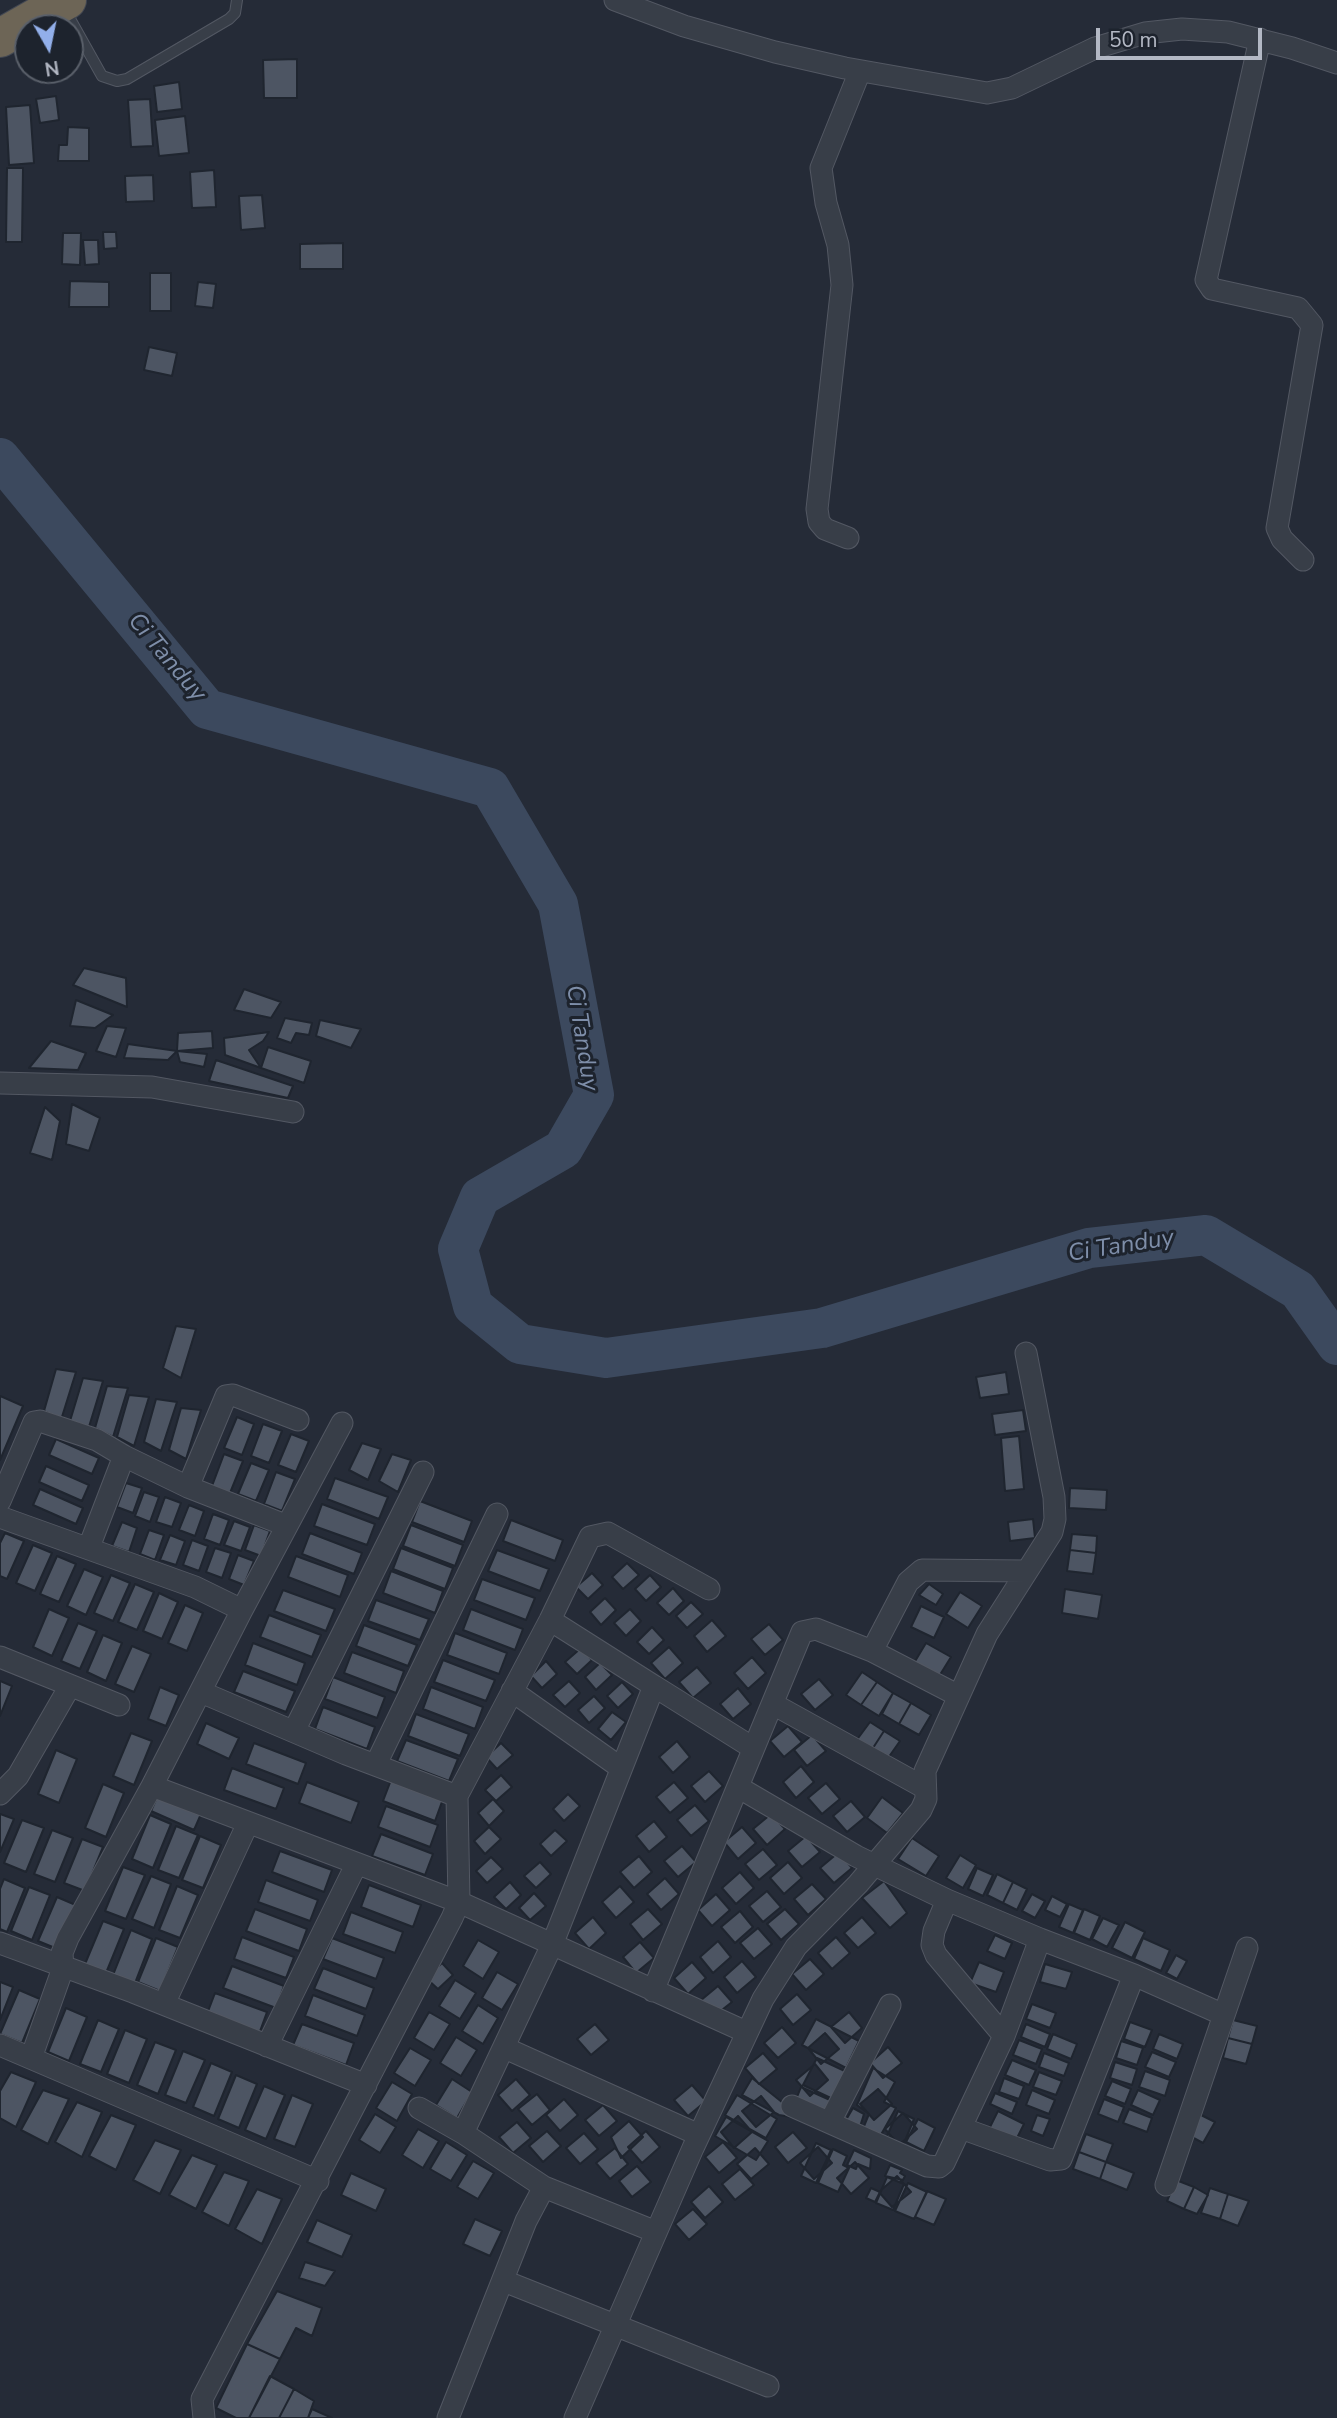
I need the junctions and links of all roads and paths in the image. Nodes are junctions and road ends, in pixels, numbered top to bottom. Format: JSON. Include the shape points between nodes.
{"nodes":[{"id":1,"x":237,"y":0,"type":"edge"},
{"id":2,"x":615,"y":0,"type":"edge"},
{"id":3,"x":64,"y":2,"type":"edge"},
{"id":4,"x":0,"y":38,"type":"edge"},
{"id":5,"x":1260,"y":39,"type":"junction"},
{"id":6,"x":1337,"y":63,"type":"edge"},
{"id":7,"x":860,"y":71,"type":"junction"},
{"id":8,"x":848,"y":538,"type":"dead end"},
{"id":9,"x":1303,"y":560,"type":"dead end"},
{"id":10,"x":0,"y":1083,"type":"edge"},
{"id":11,"x":293,"y":1112,"type":"dead end"},
{"id":12,"x":1026,"y":1353,"type":"dead end"},
{"id":13,"x":298,"y":1419,"type":"dead end"},
{"id":14,"x":342,"y":1423,"type":"dead end"},
{"id":15,"x":124,"y":1456,"type":"junction"},
{"id":16,"x":423,"y":1472,"type":"dead end"},
{"id":17,"x":188,"y":1487,"type":"junction"},
{"id":18,"x":0,"y":1501,"type":"edge"},
{"id":19,"x":497,"y":1514,"type":"dead end"},
{"id":20,"x":0,"y":1517,"type":"edge"},
{"id":21,"x":285,"y":1525,"type":"junction"},
{"id":22,"x":89,"y":1547,"type":"junction"},
{"id":23,"x":1027,"y":1571,"type":"junction"},
{"id":24,"x":709,"y":1589,"type":"dead end"},
{"id":25,"x":242,"y":1610,"type":"junction"},
{"id":26,"x":550,"y":1620,"type":"junction"},
{"id":27,"x":872,"y":1651,"type":"junction"},
{"id":28,"x":0,"y":1657,"type":"edge"},
{"id":29,"x":71,"y":1686,"type":"junction"},
{"id":30,"x":654,"y":1686,"type":"junction"},
{"id":31,"x":512,"y":1691,"type":"junction"},
{"id":32,"x":201,"y":1692,"type":"junction"},
{"id":33,"x":959,"y":1696,"type":"junction"},
{"id":34,"x":773,"y":1704,"type":"junction"},
{"id":35,"x":119,"y":1706,"type":"dead end"},
{"id":36,"x":294,"y":1731,"type":"junction"},
{"id":37,"x":753,"y":1748,"type":"junction"},
{"id":38,"x":376,"y":1764,"type":"junction"},
{"id":39,"x":621,"y":1768,"type":"junction"},
{"id":40,"x":152,"y":1786,"type":"junction"},
{"id":41,"x":738,"y":1787,"type":"junction"},
{"id":42,"x":925,"y":1788,"type":"junction"},
{"id":43,"x":0,"y":1794,"type":"edge"},
{"id":44,"x":457,"y":1796,"type":"junction"},
{"id":45,"x":248,"y":1823,"type":"junction"},
{"id":46,"x":876,"y":1863,"type":"junction"},
{"id":47,"x":356,"y":1865,"type":"junction"},
{"id":48,"x":947,"y":1900,"type":"junction"},
{"id":49,"x":459,"y":1902,"type":"junction"},
{"id":50,"x":1040,"y":1939,"type":"junction"},
{"id":51,"x":0,"y":1943,"type":"edge"},
{"id":52,"x":552,"y":1945,"type":"junction"},
{"id":53,"x":1247,"y":1948,"type":"dead end"},
{"id":54,"x":63,"y":1968,"type":"junction"},
{"id":55,"x":1134,"y":1975,"type":"junction"},
{"id":56,"x":653,"y":1991,"type":"junction"},
{"id":57,"x":164,"y":2004,"type":"junction"},
{"id":58,"x":890,"y":2005,"type":"dead end"},
{"id":59,"x":1224,"y":2015,"type":"junction"},
{"id":60,"x":746,"y":2032,"type":"junction"},
{"id":61,"x":1004,"y":2036,"type":"junction"},
{"id":62,"x":0,"y":2045,"type":"edge"},
{"id":63,"x":267,"y":2046,"type":"junction"},
{"id":64,"x":505,"y":2048,"type":"junction"},
{"id":65,"x":31,"y":2058,"type":"junction"},
{"id":66,"x":366,"y":2085,"type":"junction"},
{"id":67,"x":792,"y":2106,"type":"dead end"},
{"id":68,"x":419,"y":2108,"type":"dead end"},
{"id":69,"x":830,"y":2122,"type":"junction"},
{"id":70,"x":961,"y":2128,"type":"junction"},
{"id":71,"x":463,"y":2133,"type":"junction"},
{"id":72,"x":699,"y":2135,"type":"junction"},
{"id":73,"x":318,"y":2181,"type":"junction"},
{"id":74,"x":1166,"y":2185,"type":"dead end"},
{"id":75,"x":544,"y":2186,"type":"junction"},
{"id":76,"x":656,"y":2232,"type":"junction"},
{"id":77,"x":504,"y":2281,"type":"junction"},
{"id":78,"x":615,"y":2325,"type":"junction"},
{"id":79,"x":768,"y":2386,"type":"dead end"},
{"id":80,"x":204,"y":2418,"type":"edge"},
{"id":81,"x":448,"y":2418,"type":"edge"},
{"id":82,"x":575,"y":2418,"type":"edge"}],
"edges":[{"from":1,"to":3,"type":"lane","via":[[229,19],[117,81],[102,76]]},
{"from":2,"to":7,"type":"street","via":[[724,38]]},
{"from":3,"to":4,"type":"highway"},
{"from":5,"to":6,"type":"street"},
{"from":5,"to":7,"type":"street","via":[[1203,30],[1145,33],[1065,60],[999,92]]},
{"from":5,"to":9,"type":"street","via":[[1206,280],[1212,289],[1298,308],[1312,325],[1277,528]]},
{"from":7,"to":8,"type":"street","via":[[821,168],[842,285],[817,509],[825,530]]},
{"from":10,"to":11,"type":"street","via":[[152,1087]]},
{"from":12,"to":23,"type":"street","via":[[1055,1507],[1052,1532]]},
{"from":13,"to":17,"type":"street","via":[[226,1396]]},
{"from":14,"to":21,"type":"street"},
{"from":15,"to":17,"type":"street"},
{"from":15,"to":18,"type":"street","via":[[97,1440],[34,1422]]},
{"from":15,"to":22,"type":"street"},
{"from":16,"to":36,"type":"street"},
{"from":17,"to":21,"type":"street"},
{"from":19,"to":38,"type":"street"},
{"from":20,"to":22,"type":"street"},
{"from":21,"to":25,"type":"street"},
{"from":22,"to":25,"type":"street"},
{"from":23,"to":27,"type":"street","via":[[934,1568],[914,1574]]},
{"from":23,"to":33,"type":"street","via":[[987,1634]]},
{"from":24,"to":26,"type":"street","via":[[608,1533],[598,1533],[590,1537]]},
{"from":25,"to":32,"type":"street"},
{"from":26,"to":30,"type":"street"},
{"from":26,"to":31,"type":"street"},
{"from":27,"to":33,"type":"street"},
{"from":27,"to":34,"type":"street","via":[[807,1629],[798,1638]]},
{"from":28,"to":29,"type":"street"},
{"from":29,"to":35,"type":"street"},
{"from":29,"to":43,"type":"street","via":[[18,1776]]},
{"from":30,"to":37,"type":"street"},
{"from":30,"to":39,"type":"street"},
{"from":31,"to":39,"type":"street"},
{"from":31,"to":44,"type":"street"},
{"from":32,"to":36,"type":"street"},
{"from":32,"to":40,"type":"street"},
{"from":33,"to":42,"type":"street","via":[[925,1771]]},
{"from":34,"to":37,"type":"street"},
{"from":34,"to":42,"type":"street"},
{"from":36,"to":38,"type":"street"},
{"from":37,"to":41,"type":"street"},
{"from":38,"to":44,"type":"street"},
{"from":39,"to":52,"type":"street"},
{"from":40,"to":45,"type":"street"},
{"from":40,"to":54,"type":"street","via":[[68,1938],[62,1952]]},
{"from":41,"to":46,"type":"street","via":[[848,1853]]},
{"from":41,"to":56,"type":"street"},
{"from":42,"to":46,"type":"street","via":[[921,1810]]},
{"from":44,"to":49,"type":"street"},
{"from":45,"to":47,"type":"street"},
{"from":45,"to":57,"type":"street"},
{"from":46,"to":48,"type":"street"},
{"from":46,"to":60,"type":"street","via":[[796,1947]]},
{"from":47,"to":49,"type":"street"},
{"from":47,"to":63,"type":"street"},
{"from":48,"to":50,"type":"street"},
{"from":48,"to":61,"type":"street","via":[[934,1931],[936,1955]]},
{"from":49,"to":52,"type":"street"},
{"from":49,"to":66,"type":"street"},
{"from":50,"to":55,"type":"street"},
{"from":50,"to":61,"type":"street"},
{"from":51,"to":54,"type":"street"},
{"from":52,"to":56,"type":"street"},
{"from":52,"to":64,"type":"street"},
{"from":53,"to":59,"type":"street"},
{"from":54,"to":57,"type":"street"},
{"from":54,"to":65,"type":"street"},
{"from":55,"to":59,"type":"street"},
{"from":55,"to":70,"type":"street","via":[[1061,2159],[1050,2160]]},
{"from":56,"to":60,"type":"street"},
{"from":57,"to":63,"type":"street"},
{"from":58,"to":69,"type":"street"},
{"from":59,"to":74,"type":"street"},
{"from":60,"to":72,"type":"street"},
{"from":61,"to":70,"type":"street"},
{"from":62,"to":65,"type":"street"},
{"from":63,"to":66,"type":"street"},
{"from":64,"to":71,"type":"street"},
{"from":64,"to":72,"type":"street"},
{"from":65,"to":73,"type":"street"},
{"from":66,"to":73,"type":"street"},
{"from":67,"to":69,"type":"street"},
{"from":68,"to":71,"type":"street"},
{"from":69,"to":70,"type":"street","via":[[933,2168],[944,2163]]},
{"from":71,"to":75,"type":"street"},
{"from":72,"to":76,"type":"street"},
{"from":73,"to":80,"type":"street","via":[[202,2399]]},
{"from":75,"to":76,"type":"street"},
{"from":75,"to":77,"type":"street"},
{"from":76,"to":78,"type":"street"},
{"from":77,"to":78,"type":"street"},
{"from":77,"to":81,"type":"street"},
{"from":78,"to":79,"type":"street"},
{"from":78,"to":82,"type":"street"}]}
